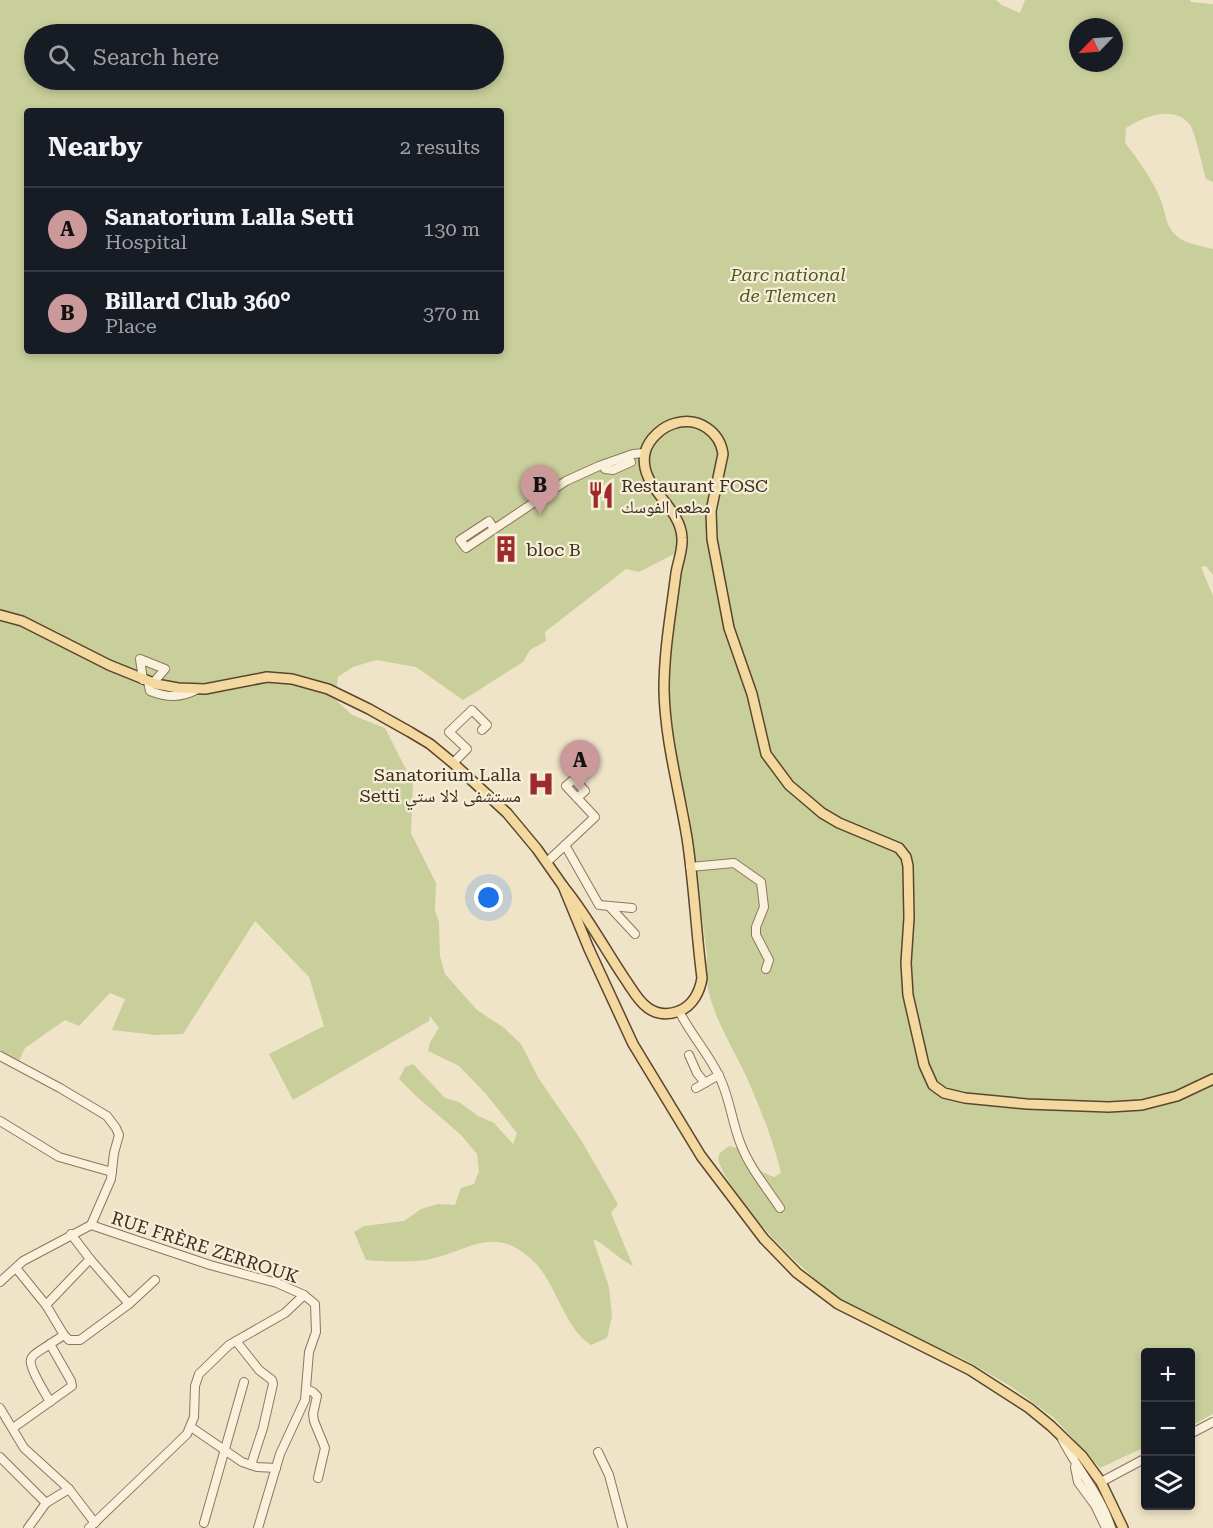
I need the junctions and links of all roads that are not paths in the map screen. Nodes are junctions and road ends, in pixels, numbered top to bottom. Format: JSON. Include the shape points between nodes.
{"nodes":[{"id":1,"x":645,"y":453,"type":"junction"},
{"id":2,"x":494,"y":529,"type":"dead end"},
{"id":3,"x":0,"y":615,"type":"edge"},
{"id":4,"x":482,"y":730,"type":"dead end"},
{"id":5,"x":453,"y":763,"type":"junction"},
{"id":6,"x":577,"y":798,"type":"dead end"},
{"id":7,"x":565,"y":845,"type":"junction"},
{"id":8,"x":547,"y":862,"type":"junction"},
{"id":9,"x":690,"y":867,"type":"junction"},
{"id":10,"x":563,"y":886,"type":"junction"},
{"id":11,"x":609,"y":906,"type":"junction"},
{"id":12,"x":632,"y":908,"type":"dead end"},
{"id":13,"x":635,"y":934,"type":"dead end"},
{"id":14,"x":766,"y":969,"type":"dead end"},
{"id":15,"x":679,"y":1011,"type":"junction"},
{"id":16,"x":689,"y":1055,"type":"dead end"},
{"id":17,"x":0,"y":1056,"type":"edge"},
{"id":18,"x":719,"y":1075,"type":"junction"},
{"id":19,"x":1213,"y":1079,"type":"edge"},
{"id":20,"x":705,"y":1083,"type":"junction"},
{"id":21,"x":696,"y":1088,"type":"dead end"},
{"id":22,"x":0,"y":1121,"type":"edge"},
{"id":23,"x":112,"y":1172,"type":"junction"},
{"id":24,"x":780,"y":1208,"type":"dead end"},
{"id":25,"x":91,"y":1225,"type":"junction"},
{"id":26,"x":71,"y":1234,"type":"junction"},
{"id":27,"x":90,"y":1259,"type":"junction"},
{"id":28,"x":16,"y":1268,"type":"junction"},
{"id":29,"x":155,"y":1280,"type":"dead end"},
{"id":30,"x":0,"y":1281,"type":"edge"},
{"id":31,"x":304,"y":1295,"type":"junction"},
{"id":32,"x":129,"y":1304,"type":"junction"},
{"id":33,"x":46,"y":1305,"type":"junction"},
{"id":34,"x":64,"y":1335,"type":"junction"},
{"id":35,"x":236,"y":1341,"type":"junction"},
{"id":36,"x":50,"y":1344,"type":"junction"},
{"id":37,"x":244,"y":1382,"type":"dead end"},
{"id":38,"x":306,"y":1389,"type":"junction"},
{"id":39,"x":50,"y":1402,"type":"junction"},
{"id":40,"x":0,"y":1408,"type":"edge"},
{"id":41,"x":1213,"y":1422,"type":"edge"},
{"id":42,"x":191,"y":1427,"type":"junction"},
{"id":43,"x":13,"y":1428,"type":"junction"},
{"id":44,"x":1059,"y":1432,"type":"junction"},
{"id":45,"x":1195,"y":1432,"type":"edge"},
{"id":46,"x":225,"y":1451,"type":"junction"},
{"id":47,"x":598,"y":1452,"type":"dead end"},
{"id":48,"x":1,"y":1461,"type":"edge"},
{"id":49,"x":1141,"y":1461,"type":"edge"},
{"id":50,"x":1074,"y":1462,"type":"junction"},
{"id":51,"x":251,"y":1465,"type":"junction"},
{"id":52,"x":276,"y":1468,"type":"junction"},
{"id":53,"x":318,"y":1479,"type":"dead end"},
{"id":54,"x":1101,"y":1482,"type":"junction"},
{"id":55,"x":69,"y":1489,"type":"junction"},
{"id":56,"x":46,"y":1503,"type":"junction"},
{"id":57,"x":204,"y":1523,"type":"dead end"},
{"id":58,"x":92,"y":1525,"type":"edge"},
{"id":59,"x":28,"y":1528,"type":"edge"},
{"id":60,"x":258,"y":1528,"type":"edge"},
{"id":61,"x":623,"y":1528,"type":"edge"},
{"id":62,"x":1106,"y":1528,"type":"edge"},
{"id":63,"x":1111,"y":1528,"type":"edge"},
{"id":64,"x":1123,"y":1528,"type":"edge"}],
"edges":[{"from":1,"to":2,"type":"street","via":[[566,481]]},
{"from":1,"to":9,"type":"main road","via":[[651,482],[676,514],[682,537],[665,646],[665,713]]},
{"from":1,"to":19,"type":"main road","via":[[656,435],[676,423],[705,427],[719,440],[723,454],[711,511],[712,539],[729,628],[766,754],[789,785],[822,813],[899,848],[906,856],[908,995],[924,1065],[933,1085],[944,1093],[965,1098],[1109,1107],[1142,1105],[1177,1096]]},
{"from":3,"to":5,"type":"main road","via":[[28,624],[148,681],[178,688],[219,687],[267,677],[328,689],[430,744]]},
{"from":4,"to":5,"type":"street","via":[[487,725],[472,710],[449,732],[467,749]]},
{"from":5,"to":8,"type":"main road","via":[[507,813]]},
{"from":6,"to":7,"type":"street","via":[[595,817]]},
{"from":7,"to":8,"type":"street"},
{"from":7,"to":11,"type":"street","via":[[599,905]]},
{"from":8,"to":10,"type":"main road"},
{"from":9,"to":14,"type":"street","via":[[734,863],[761,882],[764,907],[756,935],[769,960]]},
{"from":9,"to":15,"type":"main road","via":[[702,978],[693,1000]]},
{"from":10,"to":15,"type":"main road","via":[[640,1001],[655,1012]]},
{"from":10,"to":44,"type":"main road","via":[[633,1044],[701,1156],[782,1259],[838,1304],[970,1370]]},
{"from":11,"to":12,"type":"street"},
{"from":11,"to":13,"type":"street"},
{"from":15,"to":18,"type":"street"},
{"from":16,"to":20,"type":"street"},
{"from":17,"to":23,"type":"street","via":[[107,1116],[119,1135]]},
{"from":18,"to":20,"type":"street"},
{"from":18,"to":24,"type":"street","via":[[742,1148]]},
{"from":20,"to":21,"type":"street"},
{"from":22,"to":23,"type":"street","via":[[59,1157]]},
{"from":23,"to":25,"type":"street"},
{"from":25,"to":26,"type":"street"},
{"from":25,"to":31,"type":"street","name":"RUE FRÈRE ZERROUK"},
{"from":26,"to":27,"type":"street"},
{"from":26,"to":28,"type":"street"},
{"from":27,"to":32,"type":"street"},
{"from":27,"to":33,"type":"street"},
{"from":28,"to":30,"type":"street"},
{"from":28,"to":33,"type":"street"},
{"from":29,"to":32,"type":"street"},
{"from":31,"to":35,"type":"street","name":"RUE FRÈRE ZERROUK","via":[[285,1313]]},
{"from":31,"to":38,"type":"street","via":[[315,1304],[316,1315]]},
{"from":32,"to":34,"type":"street","via":[[80,1340],[69,1340]]},
{"from":33,"to":34,"type":"street"},
{"from":34,"to":36,"type":"street"},
{"from":35,"to":42,"type":"street","name":"RUE FRÈRE ZERROUK","via":[[199,1374]]},
{"from":35,"to":51,"type":"street","via":[[273,1384]]},
{"from":36,"to":39,"type":"street","via":[[30,1360]]},
{"from":36,"to":39,"type":"street","via":[[72,1386]]},
{"from":37,"to":46,"type":"street"},
{"from":38,"to":52,"type":"street"},
{"from":38,"to":53,"type":"street","via":[[316,1396],[314,1421],[325,1448]]},
{"from":39,"to":43,"type":"street"},
{"from":40,"to":43,"type":"street"},
{"from":41,"to":45,"type":"street"},
{"from":42,"to":46,"type":"street"},
{"from":42,"to":58,"type":"street","via":[[168,1454]]},
{"from":43,"to":55,"type":"street","via":[[24,1448]]},
{"from":44,"to":50,"type":"street"},
{"from":44,"to":54,"type":"main road"},
{"from":46,"to":51,"type":"street"},
{"from":46,"to":57,"type":"street"},
{"from":47,"to":61,"type":"street","via":[[609,1475]]},
{"from":48,"to":56,"type":"street"},
{"from":49,"to":54,"type":"street"},
{"from":50,"to":62,"type":"street","via":[[1078,1482]]},
{"from":50,"to":63,"type":"street","via":[[1101,1502]]},
{"from":51,"to":52,"type":"street"},
{"from":52,"to":60,"type":"street"},
{"from":54,"to":64,"type":"main road"},
{"from":55,"to":56,"type":"street"},
{"from":55,"to":58,"type":"street"},
{"from":56,"to":59,"type":"street"}]}
